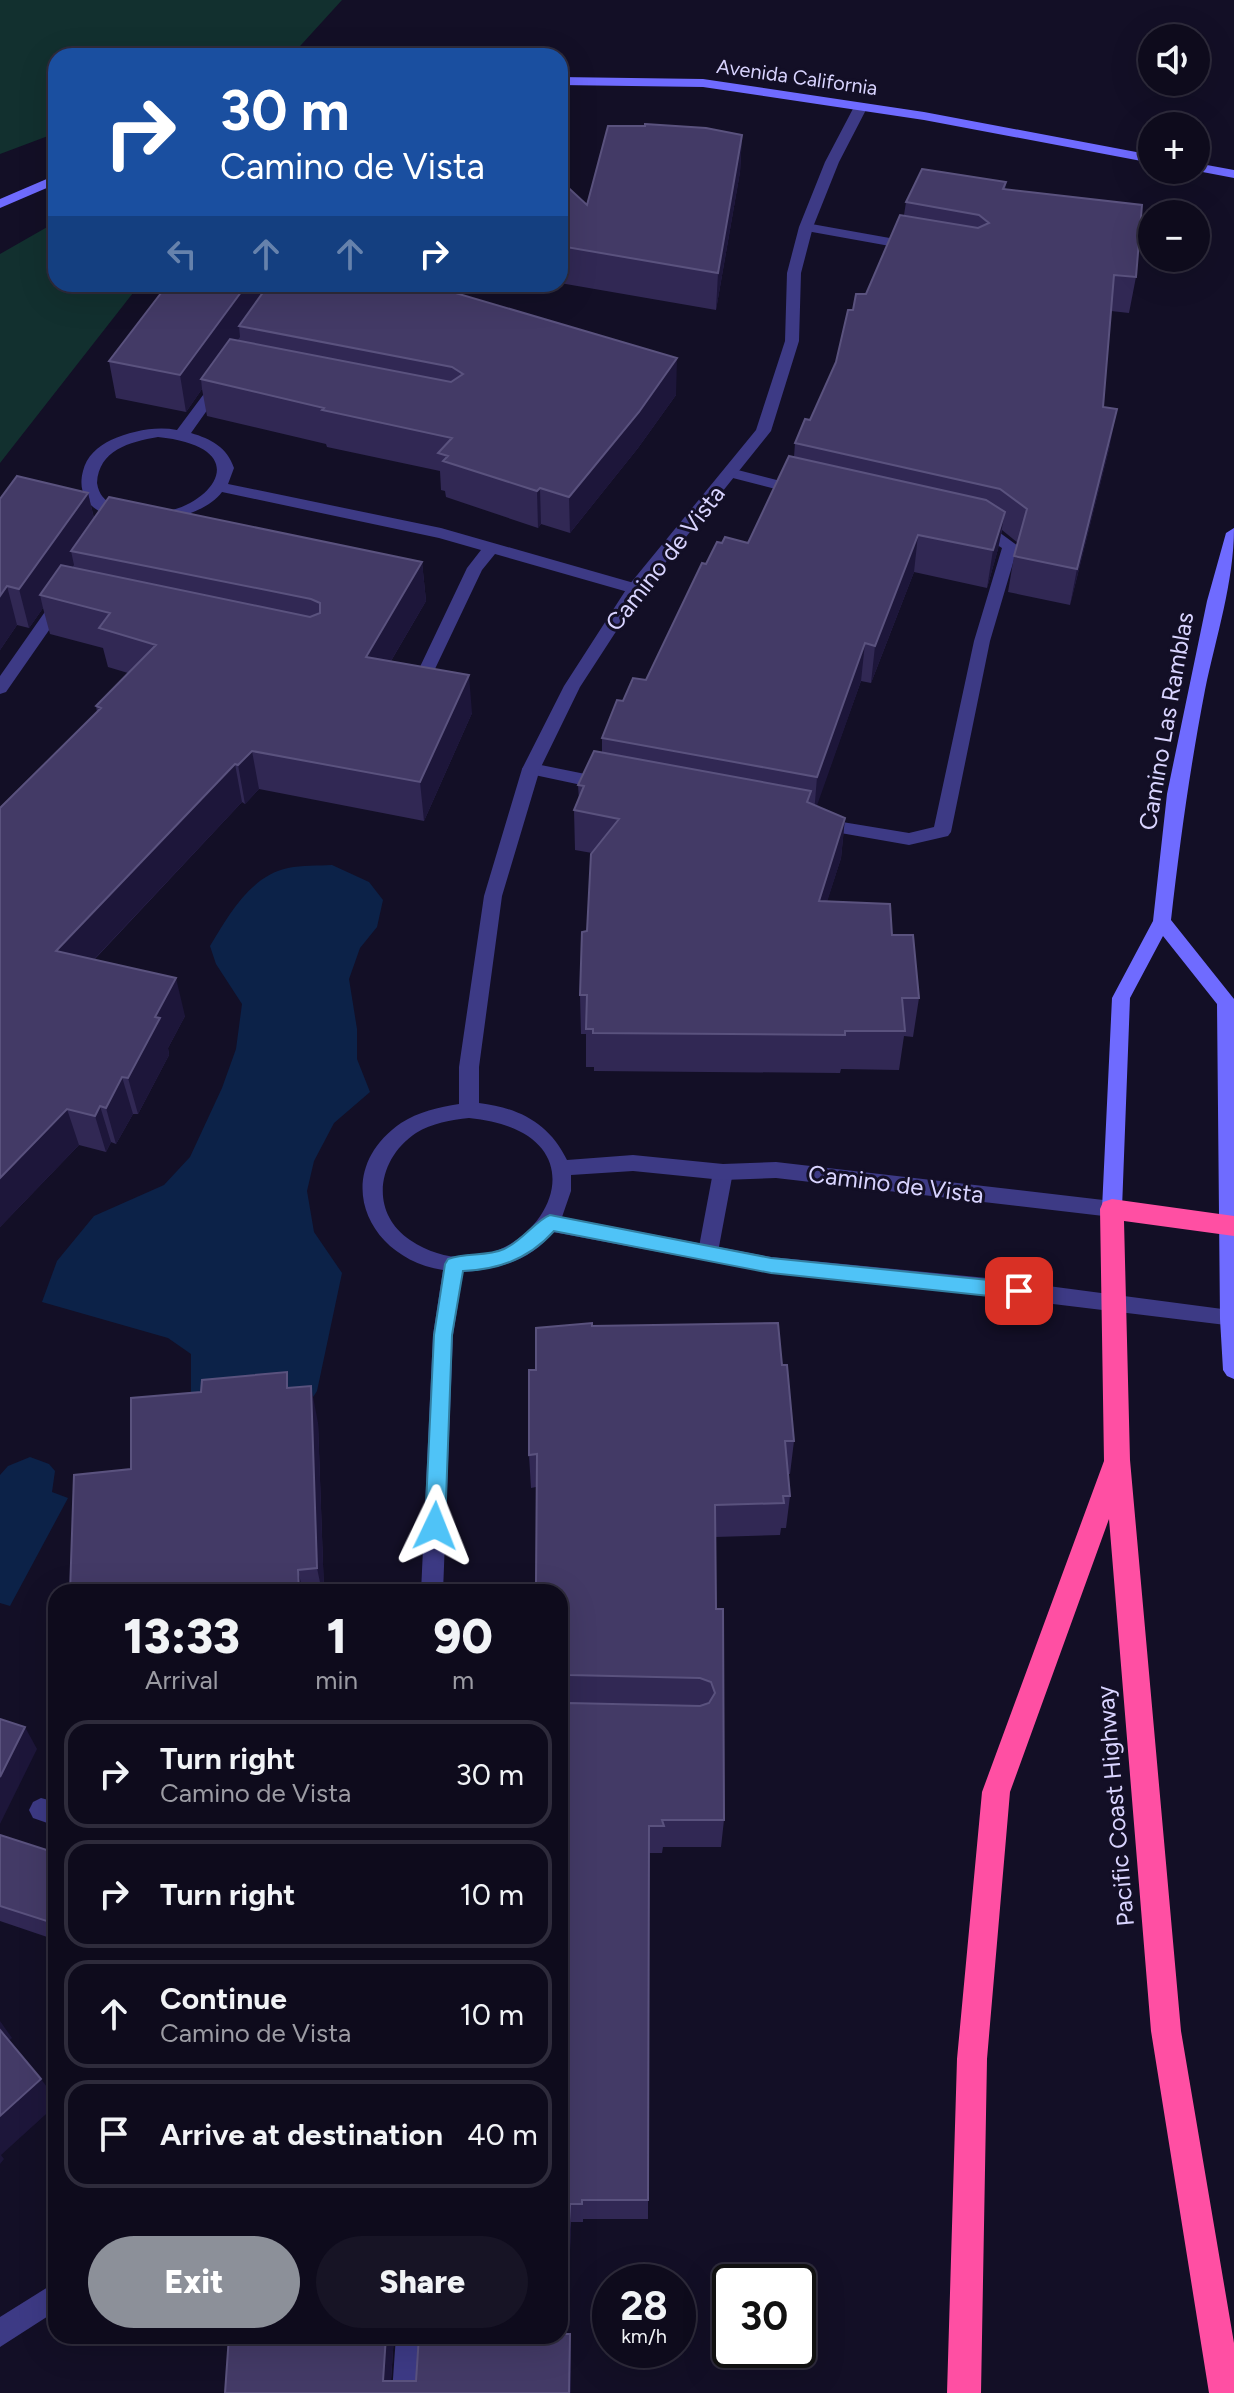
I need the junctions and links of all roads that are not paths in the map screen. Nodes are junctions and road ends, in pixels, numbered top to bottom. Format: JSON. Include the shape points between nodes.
{"nodes":[{"id":1,"x":568,"y":81,"type":"edge"},
{"id":2,"x":861,"y":106,"type":"junction"},
{"id":3,"x":1138,"y":156,"type":"edge"},
{"id":4,"x":1210,"y":170,"type":"edge"},
{"id":5,"x":1234,"y":174,"type":"edge"},
{"id":6,"x":48,"y":183,"type":"edge"},
{"id":7,"x":0,"y":204,"type":"edge"},
{"id":8,"x":806,"y":227,"type":"junction"},
{"id":9,"x":928,"y":249,"type":"edge"},
{"id":10,"x":231,"y":367,"type":"edge"},
{"id":11,"x":183,"y":433,"type":"junction"},
{"id":12,"x":730,"y":473,"type":"junction"},
{"id":13,"x":220,"y":487,"type":"junction"},
{"id":14,"x":823,"y":495,"type":"edge"},
{"id":15,"x":121,"y":514,"type":"junction"},
{"id":16,"x":956,"y":525,"type":"edge"},
{"id":17,"x":112,"y":529,"type":"edge"},
{"id":18,"x":1234,"y":533,"type":"edge"},
{"id":19,"x":491,"y":548,"type":"junction"},
{"id":20,"x":635,"y":589,"type":"junction"},
{"id":21,"x":74,"y":592,"type":"edge"},
{"id":22,"x":426,"y":671,"type":"edge"},
{"id":23,"x":0,"y":688,"type":"edge"},
{"id":24,"x":531,"y":769,"type":"junction"},
{"id":25,"x":620,"y":787,"type":"edge"},
{"id":26,"x":802,"y":821,"type":"edge"},
{"id":27,"x":1162,"y":921,"type":"junction"},
{"id":28,"x":469,"y":1110,"type":"junction"},
{"id":29,"x":561,"y":1168,"type":"junction"},
{"id":30,"x":723,"y":1172,"type":"junction"},
{"id":31,"x":1112,"y":1209,"type":"junction"},
{"id":32,"x":550,"y":1223,"type":"junction"},
{"id":33,"x":1231,"y":1226,"type":"edge"},
{"id":34,"x":708,"y":1252,"type":"junction"},
{"id":35,"x":454,"y":1264,"type":"junction"},
{"id":36,"x":1114,"y":1304,"type":"junction"},
{"id":37,"x":1230,"y":1319,"type":"junction"},
{"id":38,"x":1234,"y":1370,"type":"edge"},
{"id":39,"x":1117,"y":1460,"type":"junction"},
{"id":40,"x":432,"y":1584,"type":"edge"},
{"id":41,"x":568,"y":1718,"type":"edge"},
{"id":42,"x":621,"y":1719,"type":"edge"},
{"id":43,"x":48,"y":2300,"type":"edge"},
{"id":44,"x":0,"y":2333,"type":"edge"},
{"id":45,"x":409,"y":2344,"type":"edge"},
{"id":46,"x":406,"y":2393,"type":"edge"},
{"id":47,"x":964,"y":2393,"type":"edge"},
{"id":48,"x":1226,"y":2393,"type":"edge"}],
"edges":[{"from":1,"to":2,"type":"main road","name":"Avenida California","via":[[703,83]]},
{"from":2,"to":3,"type":"main road","name":"Avenida California"},
{"from":2,"to":8,"type":"street","name":"Camino de Vista"},
{"from":4,"to":5,"type":"main road"},
{"from":6,"to":7,"type":"main road"},
{"from":8,"to":9,"type":"street"},
{"from":8,"to":12,"type":"street","name":"Camino de Vista","via":[[794,273],[792,341],[763,431]]},
{"from":10,"to":11,"type":"street"},
{"from":11,"to":13,"type":"street","via":[[206,441],[220,454],[226,470]]},
{"from":11,"to":15,"type":"street","via":[[133,436],[95,460],[88,475],[89,491],[101,505]]},
{"from":12,"to":14,"type":"street"},
{"from":12,"to":20,"type":"street","name":"Camino de Vista"},
{"from":13,"to":15,"type":"street","via":[[207,500],[178,513],[144,518]]},
{"from":13,"to":19,"type":"street"},
{"from":15,"to":17,"type":"street"},
{"from":16,"to":26,"type":"street","via":[[986,531],[1010,546],[982,641],[942,832],[909,839]]},
{"from":18,"to":27,"type":"main road","name":"Camino Las Ramblas","via":[[1176,794]]},
{"from":19,"to":20,"type":"street"},
{"from":19,"to":22,"type":"street","via":[[475,568]]},
{"from":20,"to":24,"type":"street","name":"Camino de Vista","via":[[572,686]]},
{"from":21,"to":23,"type":"street"},
{"from":24,"to":25,"type":"street"},
{"from":24,"to":28,"type":"street","name":"Camino de Vista","via":[[493,896],[469,1067]]},
{"from":27,"to":31,"type":"main road","name":"Camino Las Ramblas","via":[[1121,998]]},
{"from":27,"to":33,"type":"main road","via":[[1226,1002]]},
{"from":28,"to":29,"type":"street","via":[[500,1113],[528,1125],[549,1144]]},
{"from":28,"to":35,"type":"street","via":[[410,1127],[388,1147],[375,1170],[372,1195],[379,1221],[397,1242],[423,1257]]},
{"from":29,"to":30,"type":"street","name":"Camino de Vista","via":[[633,1163]]},
{"from":29,"to":32,"type":"street","via":[[564,1186]]},
{"from":30,"to":31,"type":"street","name":"Camino de Vista","via":[[776,1170]]},
{"from":30,"to":34,"type":"street"},
{"from":31,"to":33,"type":"highway","name":"Camino de Vista"},
{"from":31,"to":36,"type":"highway","name":"Pacific Coast Highway"},
{"from":32,"to":34,"type":"street"},
{"from":32,"to":35,"type":"street","via":[[534,1241],[509,1255]]},
{"from":33,"to":37,"type":"main road"},
{"from":34,"to":36,"type":"street","via":[[771,1265]]},
{"from":35,"to":40,"type":"street","via":[[443,1335]]},
{"from":36,"to":37,"type":"street"},
{"from":36,"to":39,"type":"highway","name":"Pacific Coast Highway"},
{"from":37,"to":38,"type":"main road"},
{"from":39,"to":47,"type":"highway","via":[[996,1792],[972,2059]]},
{"from":39,"to":48,"type":"highway","name":"Pacific Coast Highway","via":[[1166,2031]]},
{"from":41,"to":42,"type":"street"},
{"from":43,"to":44,"type":"street"},
{"from":45,"to":46,"type":"street"}]}
